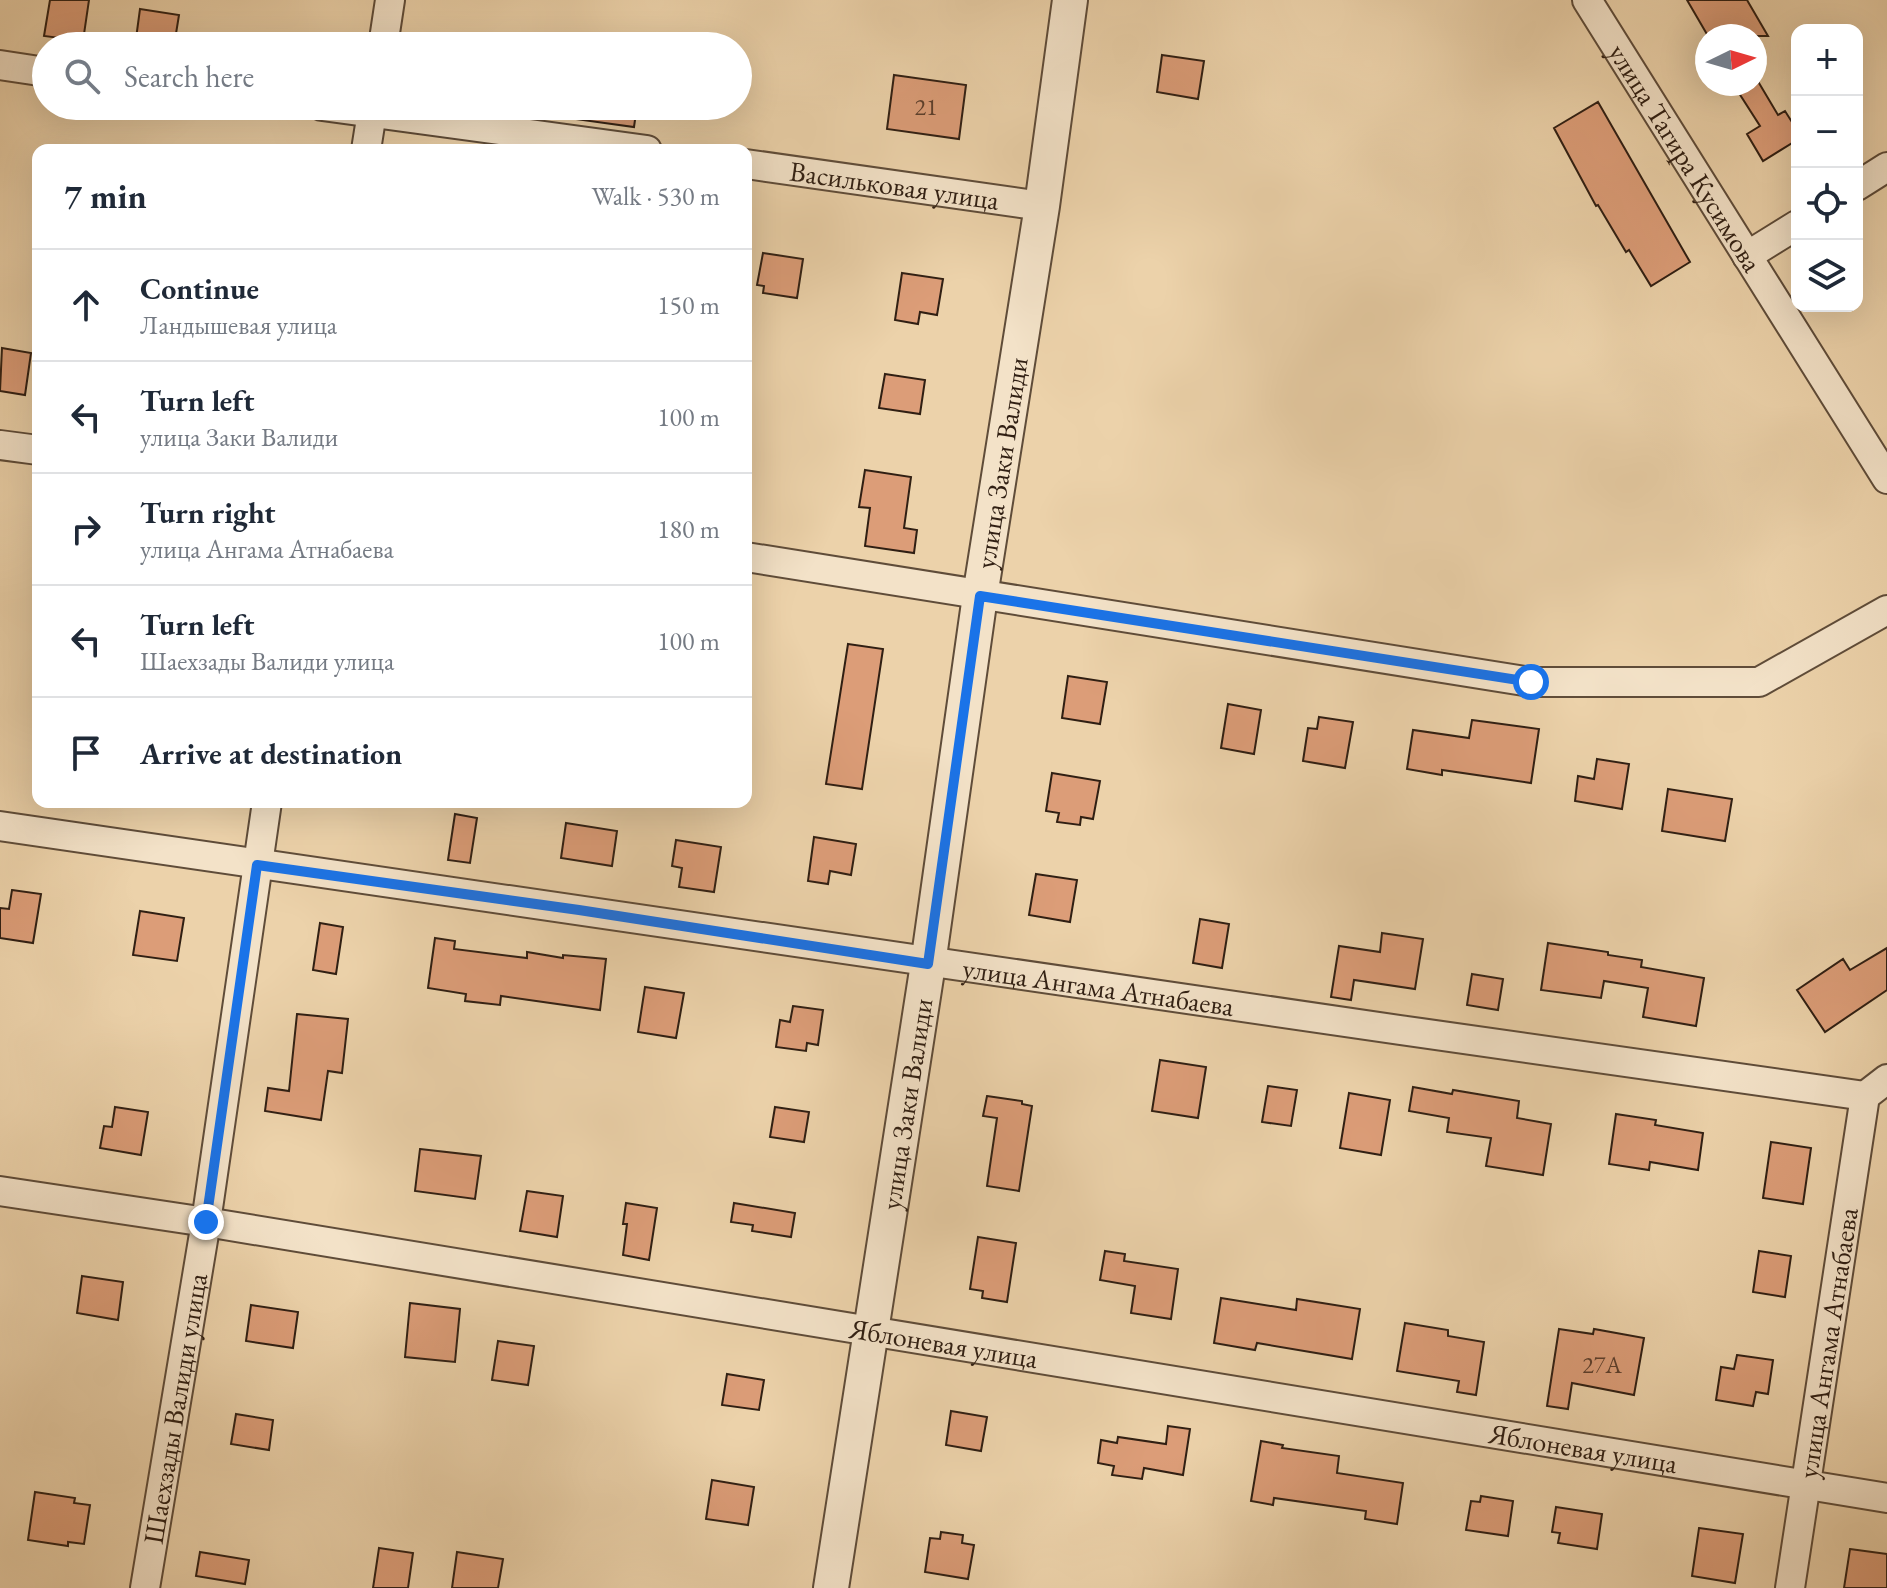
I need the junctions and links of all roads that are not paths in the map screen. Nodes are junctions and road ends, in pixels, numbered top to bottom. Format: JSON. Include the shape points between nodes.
{"nodes":[{"id":1,"x":390,"y":0,"type":"edge"},
{"id":2,"x":1070,"y":0,"type":"edge"},
{"id":3,"x":1587,"y":0,"type":"edge"},
{"id":4,"x":385,"y":32,"type":"edge"},
{"id":5,"x":0,"y":65,"type":"edge"},
{"id":6,"x":32,"y":70,"type":"edge"},
{"id":7,"x":370,"y":120,"type":"edge"},
{"id":8,"x":446,"y":120,"type":"edge"},
{"id":9,"x":367,"y":144,"type":"edge"},
{"id":10,"x":607,"y":144,"type":"edge"},
{"id":11,"x":752,"y":165,"type":"edge"},
{"id":12,"x":1887,"y":167,"type":"edge"},
{"id":13,"x":1863,"y":182,"type":"edge"},
{"id":14,"x":1042,"y":206,"type":"junction"},
{"id":15,"x":1791,"y":229,"type":"edge"},
{"id":16,"x":1747,"y":256,"type":"junction"},
{"id":17,"x":0,"y":445,"type":"edge"},
{"id":18,"x":32,"y":449,"type":"edge"},
{"id":19,"x":1887,"y":479,"type":"edge"},
{"id":20,"x":752,"y":558,"type":"edge"},
{"id":21,"x":980,"y":596,"type":"junction"},
{"id":22,"x":1887,"y":610,"type":"edge"},
{"id":23,"x":266,"y":808,"type":"edge"},
{"id":24,"x":0,"y":826,"type":"edge"},
{"id":25,"x":257,"y":865,"type":"junction"},
{"id":26,"x":928,"y":964,"type":"junction"},
{"id":27,"x":1876,"y":1087,"type":"edge"},
{"id":28,"x":0,"y":1191,"type":"edge"},
{"id":29,"x":206,"y":1222,"type":"junction"},
{"id":30,"x":871,"y":1331,"type":"junction"},
{"id":31,"x":1805,"y":1485,"type":"junction"},
{"id":32,"x":1887,"y":1498,"type":"edge"},
{"id":33,"x":145,"y":1588,"type":"edge"},
{"id":34,"x":831,"y":1588,"type":"edge"},
{"id":35,"x":1790,"y":1588,"type":"edge"}],
"edges":[{"from":1,"to":4,"type":"street"},
{"from":2,"to":14,"type":"street","name":"улица Заки Валиди"},
{"from":3,"to":16,"type":"street","name":"улица Тагира Кусимова"},
{"from":5,"to":6,"type":"street"},
{"from":7,"to":9,"type":"street"},
{"from":8,"to":10,"type":"street"},
{"from":11,"to":14,"type":"street","name":"Васильковая улица"},
{"from":12,"to":13,"type":"street"},
{"from":14,"to":21,"type":"street","name":"улица Заки Валиди"},
{"from":15,"to":16,"type":"street"},
{"from":16,"to":19,"type":"street","name":"улица Тагира Кусимова"},
{"from":17,"to":18,"type":"street"},
{"from":20,"to":21,"type":"street"},
{"from":21,"to":22,"type":"street","via":[[1531,682],[1759,682]]},
{"from":21,"to":26,"type":"street","name":"улица Заки Валиди"},
{"from":23,"to":25,"type":"street","name":"Шаехзады Валиди улица"},
{"from":24,"to":25,"type":"street","name":"улица Ангама Атнабаева"},
{"from":25,"to":26,"type":"street","name":"улица Ангама Атнабаева"},
{"from":25,"to":29,"type":"street","name":"Шаехзады Валиди улица"},
{"from":26,"to":27,"type":"street","name":"улица Ангама Атнабаева"},
{"from":26,"to":30,"type":"street","name":"улица Заки Валиди"},
{"from":27,"to":31,"type":"street","name":"улица Ангама Атнабаева"},
{"from":28,"to":29,"type":"street","name":"Яблоневая улица"},
{"from":29,"to":30,"type":"street","name":"Яблоневая улица"},
{"from":29,"to":33,"type":"street","name":"Шаехзады Валиди улица"},
{"from":30,"to":31,"type":"street","name":"Яблоневая улица"},
{"from":30,"to":34,"type":"street","name":"улица Заки Валиди"},
{"from":31,"to":32,"type":"street","name":"Яблоневая улица"},
{"from":31,"to":35,"type":"street","name":"улица Ангама Атнабаева"}]}
